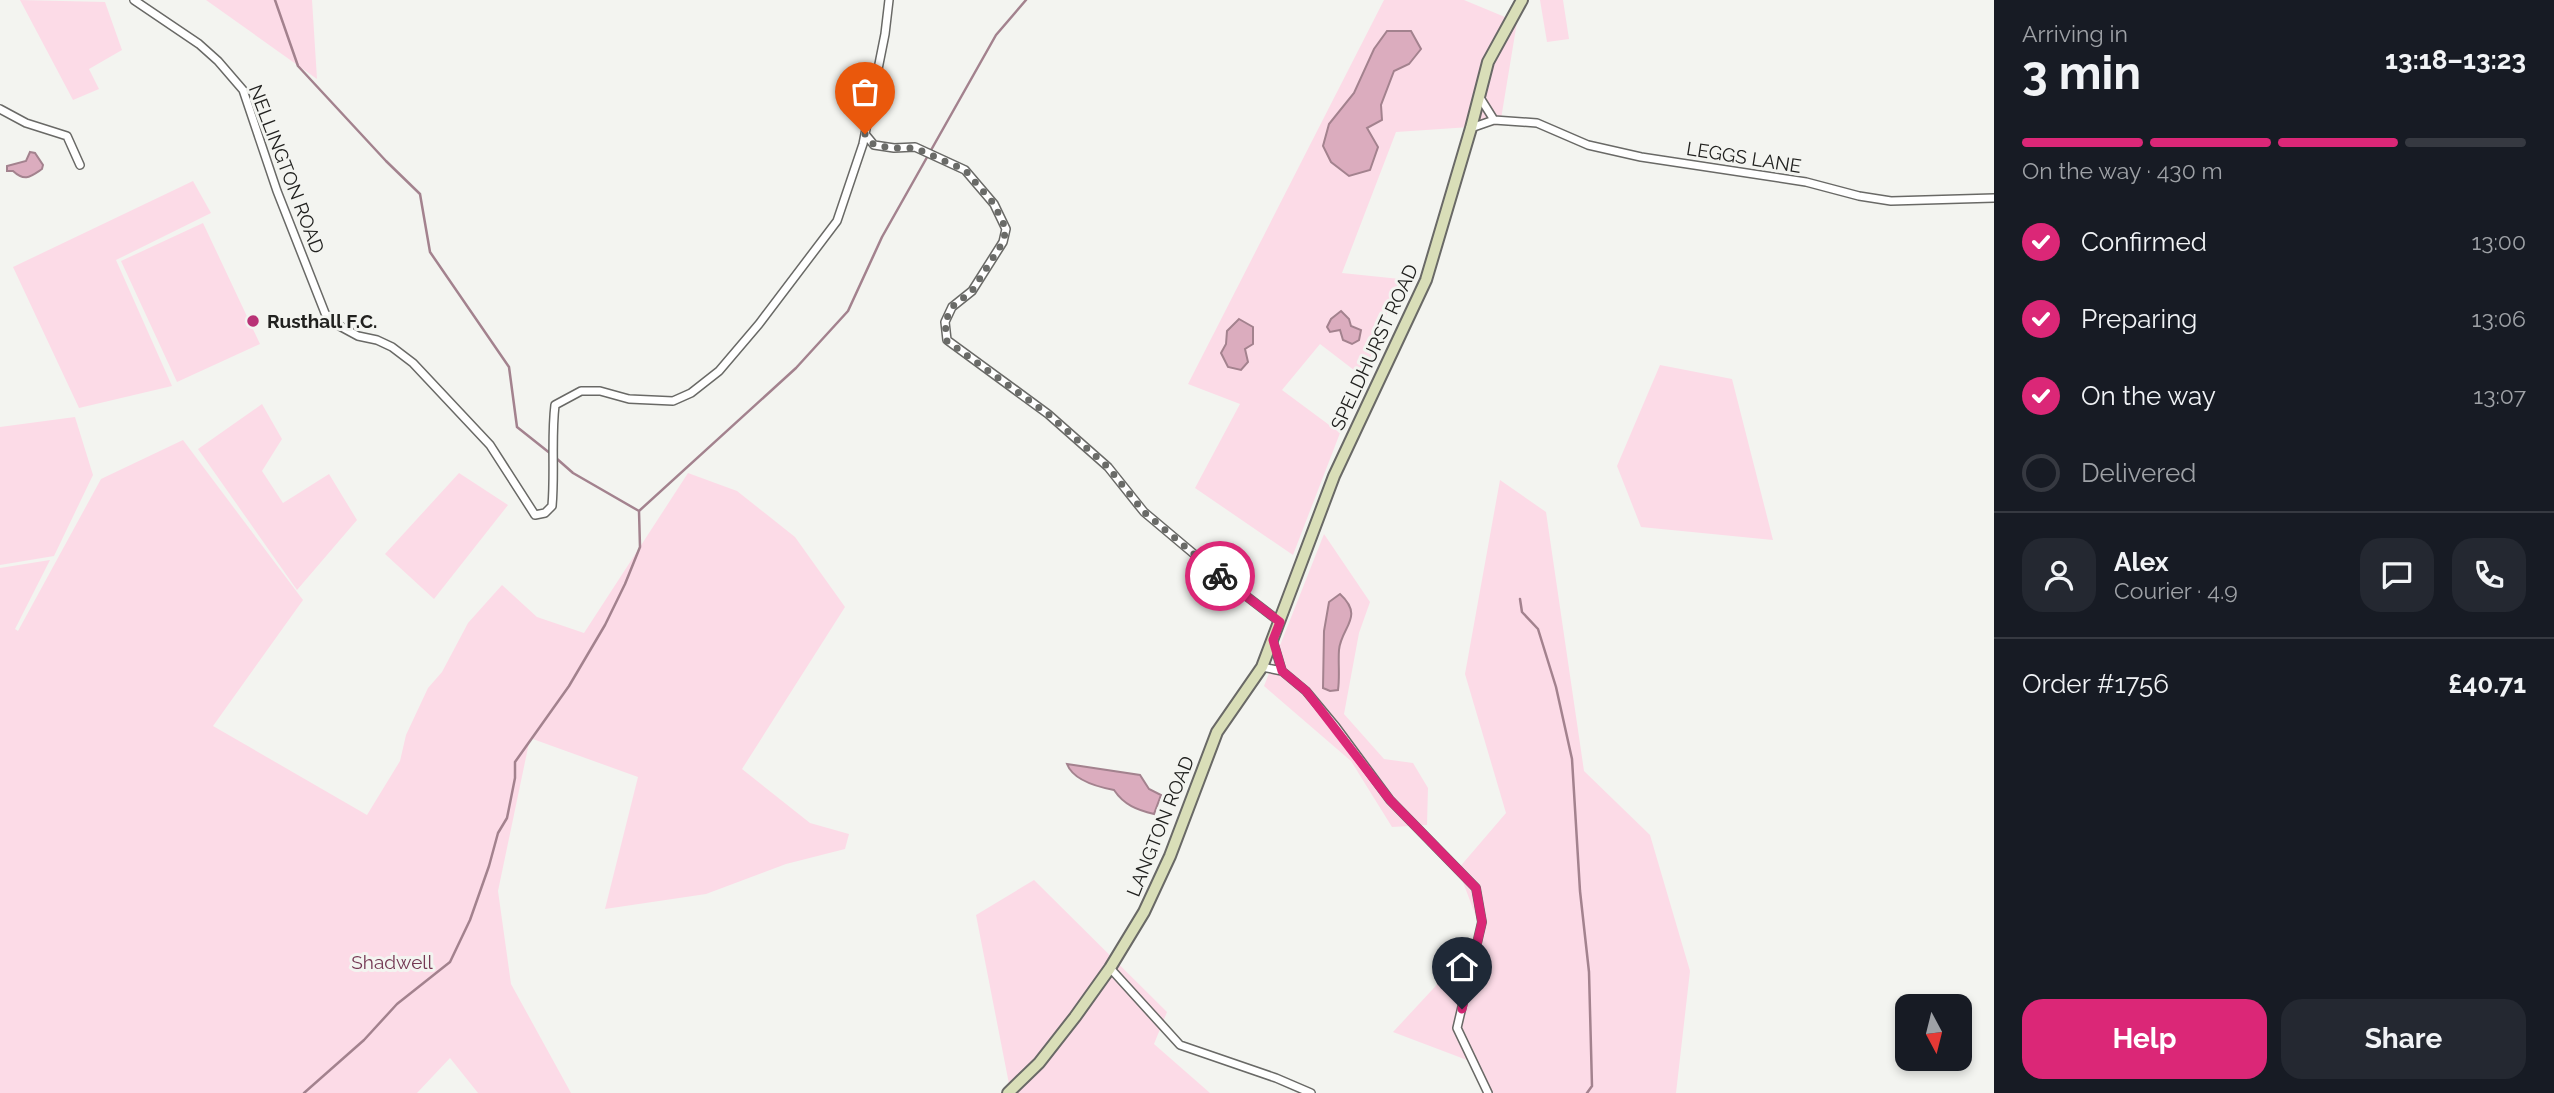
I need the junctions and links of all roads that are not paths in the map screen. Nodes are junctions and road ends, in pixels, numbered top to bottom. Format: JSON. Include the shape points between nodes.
{"nodes":[{"id":1,"x":134,"y":0,"type":"edge"},
{"id":2,"x":889,"y":0,"type":"edge"},
{"id":3,"x":1522,"y":0,"type":"edge"},
{"id":4,"x":1478,"y":95,"type":"junction"},
{"id":5,"x":0,"y":109,"type":"edge"},
{"id":6,"x":1494,"y":120,"type":"junction"},
{"id":7,"x":1471,"y":128,"type":"junction"},
{"id":8,"x":865,"y":134,"type":"junction"},
{"id":9,"x":80,"y":165,"type":"dead end"},
{"id":10,"x":1994,"y":198,"type":"edge"},
{"id":11,"x":1280,"y":622,"type":"junction"},
{"id":12,"x":1273,"y":640,"type":"junction"},
{"id":13,"x":1262,"y":667,"type":"junction"},
{"id":14,"x":1282,"y":671,"type":"junction"},
{"id":15,"x":1110,"y":968,"type":"junction"},
{"id":16,"x":1008,"y":1093,"type":"edge"},
{"id":17,"x":1311,"y":1093,"type":"edge"},
{"id":18,"x":1488,"y":1093,"type":"edge"}],
"edges":[{"from":1,"to":8,"type":"street","name":"NELLINGTON ROAD","via":[[199,44],[243,90],[325,313],[334,323],[392,347],[413,363],[490,445],[535,515],[552,506],[555,404],[581,391],[673,401],[719,371],[837,221]]},
{"from":2,"to":8,"type":"street"},
{"from":3,"to":4,"type":"street","name":"SPELDHURST ROAD","via":[[1488,62]]},
{"from":4,"to":6,"type":"street"},
{"from":4,"to":7,"type":"street","name":"SPELDHURST ROAD"},
{"from":5,"to":9,"type":"street","via":[[66,136]]},
{"from":6,"to":7,"type":"street","name":"LEGGS LANE"},
{"from":6,"to":10,"type":"street","name":"LEGGS LANE","via":[[1538,123],[1588,145],[1641,157],[1806,182],[1870,198]]},
{"from":7,"to":11,"type":"street","name":"SPELDHURST ROAD","via":[[1426,279],[1334,476]]},
{"from":8,"to":11,"type":"street","via":[[874,145],[915,148],[965,170],[994,204],[1006,229],[1003,242],[972,291],[952,307],[945,322],[947,341],[1048,414],[1108,467],[1144,512]]},
{"from":11,"to":12,"type":"street","name":"SPELDHURST ROAD"},
{"from":12,"to":13,"type":"street","name":"SPELDHURST ROAD"},
{"from":12,"to":14,"type":"street"},
{"from":13,"to":14,"type":"street"},
{"from":13,"to":15,"type":"street","name":"LANGTON ROAD","via":[[1217,732],[1153,894]]},
{"from":14,"to":18,"type":"street","via":[[1306,691],[1390,800],[1476,888],[1482,922],[1457,1028]]},
{"from":15,"to":16,"type":"street","name":"LANGTON ROAD","via":[[1039,1063]]},
{"from":15,"to":17,"type":"street","via":[[1180,1045]]}]}
